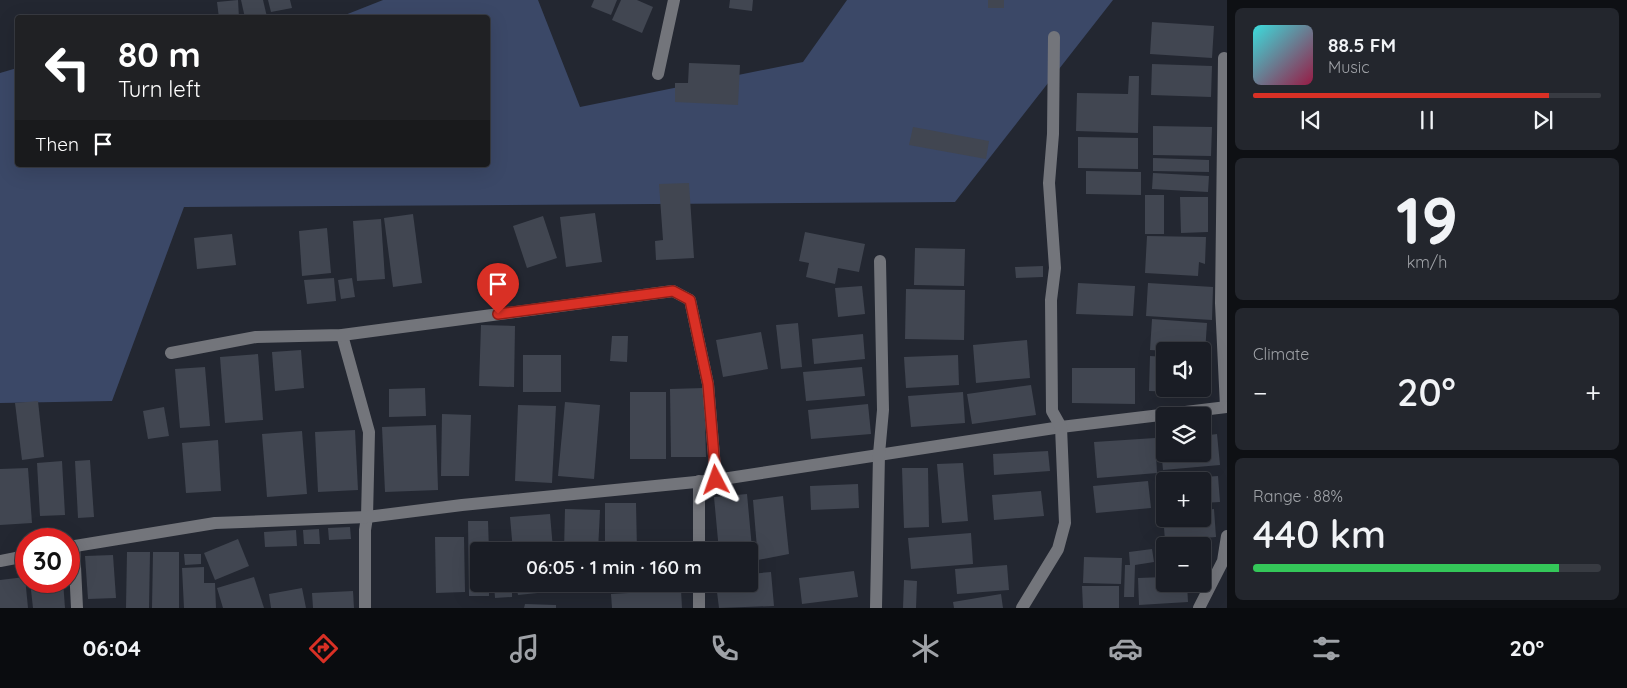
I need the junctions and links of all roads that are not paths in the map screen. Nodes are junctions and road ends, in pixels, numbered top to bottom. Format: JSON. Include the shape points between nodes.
{"nodes":[{"id":1,"x":674,"y":0,"type":"edge"},
{"id":2,"x":1054,"y":37,"type":"dead end"},
{"id":3,"x":1224,"y":58,"type":"dead end"},
{"id":4,"x":658,"y":74,"type":"dead end"},
{"id":5,"x":880,"y":261,"type":"dead end"},
{"id":6,"x":342,"y":335,"type":"junction"},
{"id":7,"x":171,"y":353,"type":"dead end"},
{"id":8,"x":1226,"y":407,"type":"edge"},
{"id":9,"x":1061,"y":427,"type":"junction"},
{"id":10,"x":879,"y":454,"type":"junction"},
{"id":11,"x":716,"y":480,"type":"junction"},
{"id":12,"x":699,"y":481,"type":"junction"},
{"id":13,"x":367,"y":517,"type":"junction"},
{"id":14,"x":1227,"y":536,"type":"edge"},
{"id":15,"x":699,"y":542,"type":"edge"},
{"id":16,"x":80,"y":545,"type":"edge"},
{"id":17,"x":15,"y":558,"type":"edge"},
{"id":18,"x":0,"y":561,"type":"edge"},
{"id":19,"x":699,"y":592,"type":"edge"},
{"id":20,"x":76,"y":593,"type":"edge"},
{"id":21,"x":77,"y":608,"type":"edge"},
{"id":22,"x":365,"y":608,"type":"edge"},
{"id":23,"x":699,"y":608,"type":"edge"},
{"id":24,"x":876,"y":608,"type":"edge"},
{"id":25,"x":1022,"y":608,"type":"edge"},
{"id":26,"x":1199,"y":608,"type":"edge"}],
"edges":[{"from":1,"to":4,"type":"street"},
{"from":2,"to":9,"type":"street","via":[[1049,183],[1055,268],[1051,300],[1052,411]]},
{"from":3,"to":8,"type":"street","via":[[1221,303]]},
{"from":5,"to":10,"type":"street","via":[[883,410]]},
{"from":6,"to":7,"type":"street","via":[[256,337]]},
{"from":6,"to":11,"type":"street","via":[[673,291],[682,294],[690,300],[708,384]]},
{"from":6,"to":13,"type":"street","via":[[369,432]]},
{"from":8,"to":9,"type":"street"},
{"from":9,"to":10,"type":"street"},
{"from":9,"to":25,"type":"street","via":[[1065,523],[1058,548]]},
{"from":10,"to":11,"type":"street"},
{"from":10,"to":24,"type":"street"},
{"from":11,"to":12,"type":"street"},
{"from":12,"to":13,"type":"street"},
{"from":12,"to":15,"type":"street"},
{"from":13,"to":16,"type":"street","via":[[215,523]]},
{"from":13,"to":22,"type":"street"},
{"from":14,"to":26,"type":"street","via":[[1223,561]]},
{"from":17,"to":18,"type":"street"},
{"from":19,"to":23,"type":"street"},
{"from":20,"to":21,"type":"street"}]}
